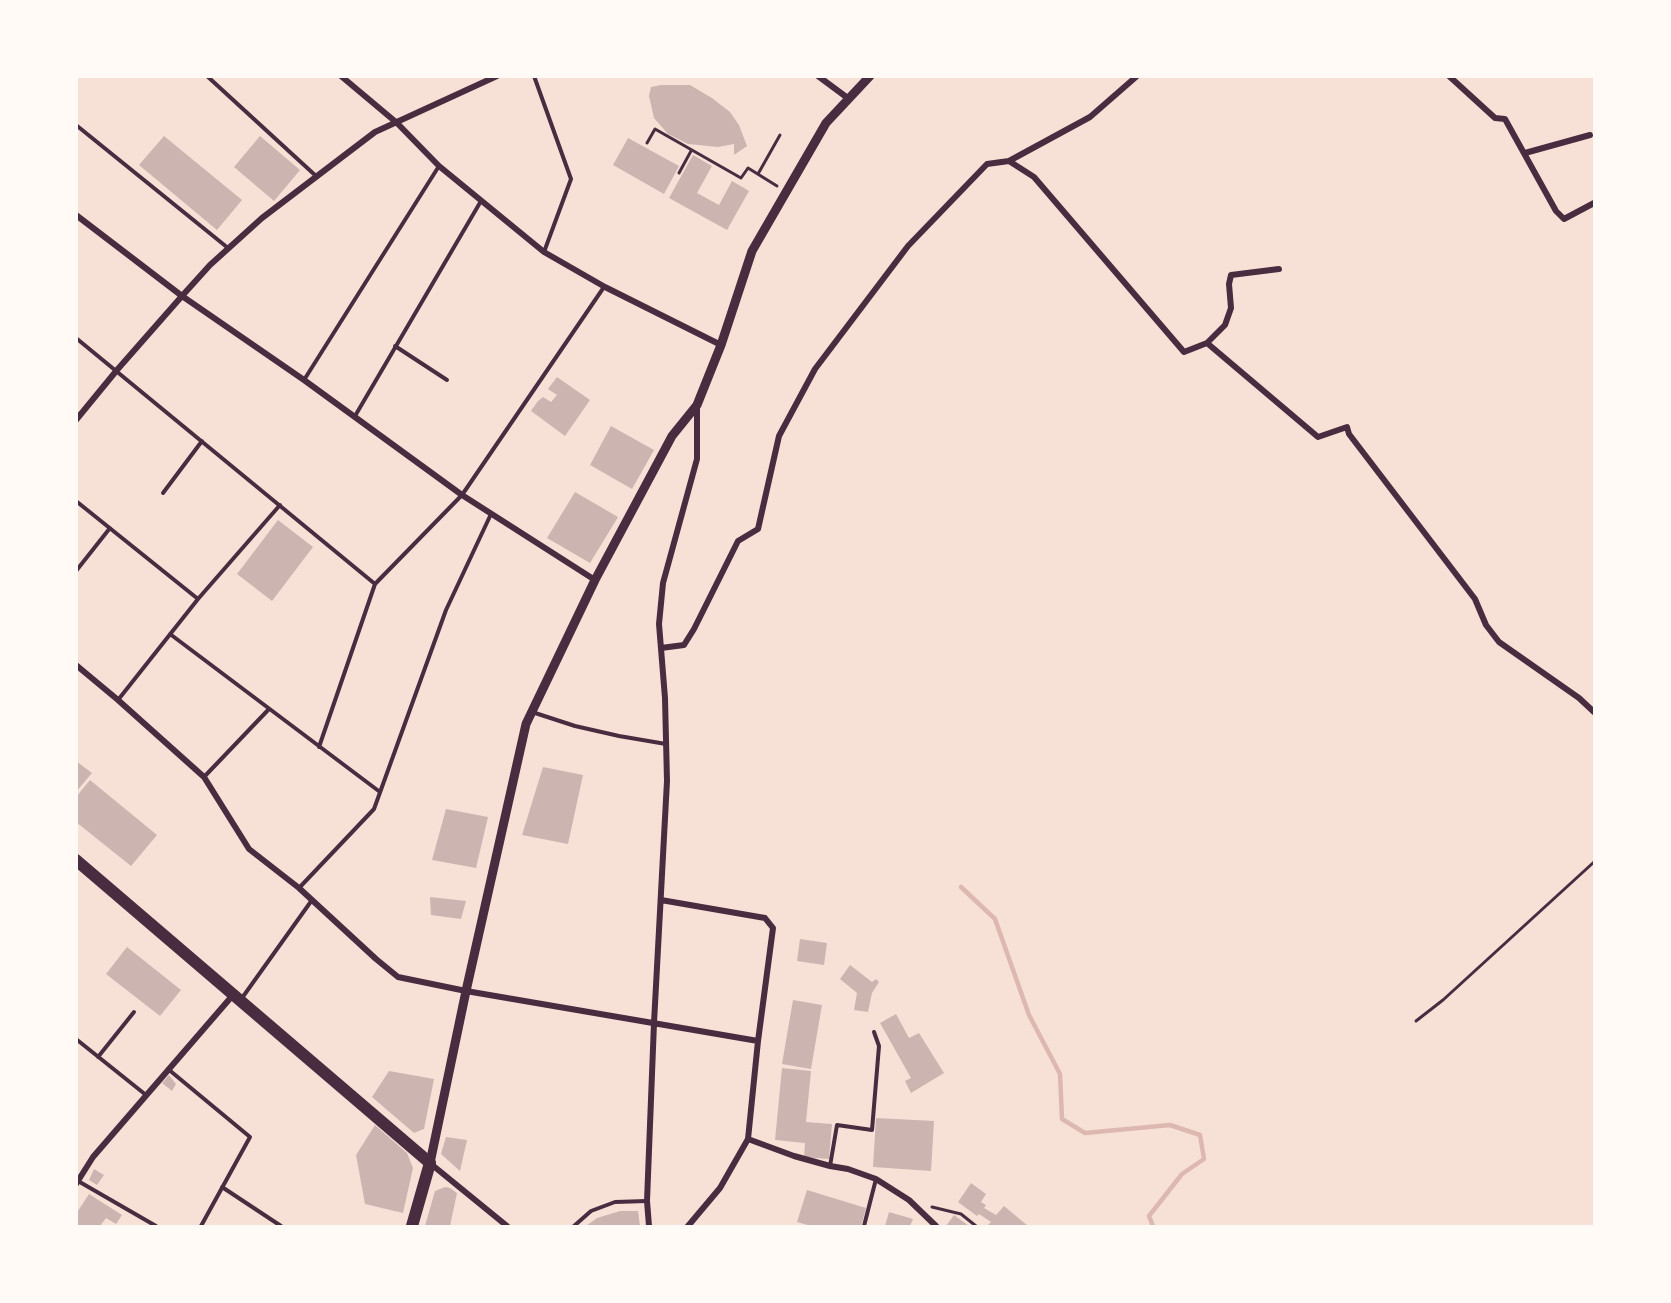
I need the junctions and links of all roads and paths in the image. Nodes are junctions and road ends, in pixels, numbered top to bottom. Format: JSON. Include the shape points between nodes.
{"nodes":[{"id":1,"x":207,"y":76,"type":"edge"},
{"id":2,"x":341,"y":76,"type":"edge"},
{"id":3,"x":497,"y":76,"type":"edge"},
{"id":4,"x":534,"y":76,"type":"edge"},
{"id":5,"x":818,"y":76,"type":"edge"},
{"id":6,"x":870,"y":76,"type":"edge"},
{"id":7,"x":1137,"y":76,"type":"edge"},
{"id":8,"x":1449,"y":76,"type":"edge"},
{"id":9,"x":849,"y":99,"type":"junction"},
{"id":10,"x":398,"y":123,"type":"junction"},
{"id":11,"x":76,"y":125,"type":"edge"},
{"id":12,"x":780,"y":135,"type":"dead end"},
{"id":13,"x":1590,"y":135,"type":"dead end"},
{"id":14,"x":647,"y":143,"type":"dead end"},
{"id":15,"x":691,"y":150,"type":"junction"},
{"id":16,"x":1525,"y":153,"type":"junction"},
{"id":17,"x":1009,"y":161,"type":"junction"},
{"id":18,"x":439,"y":166,"type":"junction"},
{"id":19,"x":679,"y":173,"type":"dead end"},
{"id":20,"x":758,"y":174,"type":"junction"},
{"id":21,"x":317,"y":176,"type":"junction"},
{"id":22,"x":786,"y":192,"type":"junction"},
{"id":23,"x":481,"y":201,"type":"junction"},
{"id":24,"x":1594,"y":203,"type":"edge"},
{"id":25,"x":76,"y":215,"type":"edge"},
{"id":26,"x":228,"y":249,"type":"junction"},
{"id":27,"x":544,"y":252,"type":"junction"},
{"id":28,"x":1279,"y":269,"type":"dead end"},
{"id":29,"x":605,"y":287,"type":"junction"},
{"id":30,"x":182,"y":296,"type":"junction"},
{"id":31,"x":76,"y":338,"type":"edge"},
{"id":32,"x":1207,"y":343,"type":"junction"},
{"id":33,"x":721,"y":345,"type":"junction"},
{"id":34,"x":395,"y":346,"type":"junction"},
{"id":35,"x":117,"y":370,"type":"junction"},
{"id":36,"x":304,"y":380,"type":"junction"},
{"id":37,"x":447,"y":380,"type":"dead end"},
{"id":38,"x":696,"y":405,"type":"junction"},
{"id":39,"x":355,"y":416,"type":"junction"},
{"id":40,"x":76,"y":420,"type":"edge"},
{"id":41,"x":201,"y":441,"type":"junction"},
{"id":42,"x":163,"y":493,"type":"dead end"},
{"id":43,"x":462,"y":495,"type":"junction"},
{"id":44,"x":76,"y":501,"type":"edge"},
{"id":45,"x":279,"y":505,"type":"junction"},
{"id":46,"x":491,"y":514,"type":"junction"},
{"id":47,"x":110,"y":528,"type":"junction"},
{"id":48,"x":76,"y":571,"type":"edge"},
{"id":49,"x":595,"y":580,"type":"junction"},
{"id":50,"x":375,"y":584,"type":"junction"},
{"id":51,"x":198,"y":599,"type":"junction"},
{"id":52,"x":170,"y":634,"type":"junction"},
{"id":53,"x":661,"y":648,"type":"junction"},
{"id":54,"x":76,"y":665,"type":"edge"},
{"id":55,"x":118,"y":700,"type":"junction"},
{"id":56,"x":269,"y":709,"type":"junction"},
{"id":57,"x":531,"y":711,"type":"junction"},
{"id":58,"x":1594,"y":712,"type":"edge"},
{"id":59,"x":666,"y":744,"type":"junction"},
{"id":60,"x":319,"y":747,"type":"junction"},
{"id":61,"x":204,"y":777,"type":"junction"},
{"id":62,"x":380,"y":792,"type":"junction"},
{"id":63,"x":76,"y":860,"type":"edge"},
{"id":64,"x":1594,"y":862,"type":"edge"},
{"id":65,"x":299,"y":888,"type":"junction"},
{"id":66,"x":312,"y":900,"type":"junction"},
{"id":67,"x":661,"y":900,"type":"junction"},
{"id":68,"x":466,"y":991,"type":"junction"},
{"id":69,"x":236,"y":998,"type":"junction"},
{"id":70,"x":134,"y":1012,"type":"dead end"},
{"id":71,"x":1416,"y":1021,"type":"dead end"},
{"id":72,"x":654,"y":1023,"type":"junction"},
{"id":73,"x":874,"y":1032,"type":"dead end"},
{"id":74,"x":76,"y":1039,"type":"edge"},
{"id":75,"x":758,"y":1041,"type":"junction"},
{"id":76,"x":98,"y":1057,"type":"junction"},
{"id":77,"x":168,"y":1069,"type":"junction"},
{"id":78,"x":146,"y":1095,"type":"junction"},
{"id":79,"x":748,"y":1138,"type":"junction"},
{"id":80,"x":430,"y":1163,"type":"junction"},
{"id":81,"x":830,"y":1166,"type":"junction"},
{"id":82,"x":876,"y":1179,"type":"junction"},
{"id":83,"x":77,"y":1183,"type":"edge"},
{"id":84,"x":222,"y":1187,"type":"junction"},
{"id":85,"x":909,"y":1200,"type":"junction"},
{"id":86,"x":647,"y":1201,"type":"junction"},
{"id":87,"x":156,"y":1227,"type":"edge"},
{"id":88,"x":201,"y":1227,"type":"edge"},
{"id":89,"x":281,"y":1227,"type":"edge"},
{"id":90,"x":412,"y":1227,"type":"edge"},
{"id":91,"x":507,"y":1227,"type":"edge"},
{"id":92,"x":573,"y":1227,"type":"edge"},
{"id":93,"x":649,"y":1227,"type":"edge"},
{"id":94,"x":688,"y":1227,"type":"edge"},
{"id":95,"x":864,"y":1227,"type":"edge"},
{"id":96,"x":936,"y":1227,"type":"edge"},
{"id":97,"x":976,"y":1227,"type":"edge"}],
"edges":[{"from":1,"to":21,"type":"lane"},
{"from":2,"to":10,"type":"street"},
{"from":3,"to":10,"type":"street"},
{"from":4,"to":27,"type":"lane","via":[[571,178]]},
{"from":5,"to":9,"type":"street"},
{"from":6,"to":9,"type":"street"},
{"from":7,"to":17,"type":"street","via":[[1090,117]]},
{"from":8,"to":16,"type":"street","via":[[1495,117],[1505,120]]},
{"from":9,"to":22,"type":"street","via":[[826,123]]},
{"from":10,"to":18,"type":"street"},
{"from":10,"to":21,"type":"street","via":[[375,132]]},
{"from":11,"to":26,"type":"lane"},
{"from":12,"to":20,"type":"path"},
{"from":13,"to":16,"type":"street"},
{"from":14,"to":15,"type":"path","via":[[654,129]]},
{"from":15,"to":19,"type":"path"},
{"from":15,"to":20,"type":"path","via":[[741,178],[748,168]]},
{"from":16,"to":24,"type":"street","via":[[1564,219]]},
{"from":17,"to":32,"type":"street","via":[[1034,177],[1184,352]]},
{"from":17,"to":53,"type":"street","via":[[987,164],[908,246],[815,369],[779,436],[758,530],[738,541],[684,645]]},
{"from":18,"to":23,"type":"street"},
{"from":18,"to":36,"type":"lane"},
{"from":20,"to":22,"type":"path"},
{"from":21,"to":26,"type":"street"},
{"from":22,"to":33,"type":"street","via":[[752,251]]},
{"from":23,"to":27,"type":"street"},
{"from":23,"to":34,"type":"lane"},
{"from":25,"to":30,"type":"street"},
{"from":26,"to":30,"type":"street"},
{"from":27,"to":29,"type":"street"},
{"from":28,"to":32,"type":"street","via":[[1231,275],[1231,308],[1225,324]]},
{"from":29,"to":33,"type":"street"},
{"from":29,"to":43,"type":"lane"},
{"from":30,"to":35,"type":"street"},
{"from":30,"to":36,"type":"street"},
{"from":31,"to":35,"type":"lane"},
{"from":32,"to":58,"type":"street","via":[[1318,436],[1347,427],[1475,599],[1486,625],[1499,642]]},
{"from":33,"to":38,"type":"street"},
{"from":34,"to":37,"type":"lane"},
{"from":34,"to":39,"type":"lane"},
{"from":35,"to":40,"type":"street"},
{"from":35,"to":41,"type":"lane"},
{"from":36,"to":39,"type":"street"},
{"from":38,"to":49,"type":"street","via":[[672,436]]},
{"from":38,"to":53,"type":"street","via":[[697,459],[663,583]]},
{"from":39,"to":43,"type":"street"},
{"from":41,"to":42,"type":"lane"},
{"from":41,"to":45,"type":"lane"},
{"from":43,"to":46,"type":"street"},
{"from":43,"to":50,"type":"lane"},
{"from":44,"to":47,"type":"lane"},
{"from":45,"to":50,"type":"lane"},
{"from":45,"to":51,"type":"lane"},
{"from":46,"to":49,"type":"street"},
{"from":46,"to":62,"type":"lane","via":[[446,610]]},
{"from":47,"to":48,"type":"lane"},
{"from":47,"to":51,"type":"lane"},
{"from":49,"to":57,"type":"street"},
{"from":50,"to":60,"type":"lane"},
{"from":51,"to":52,"type":"lane"},
{"from":52,"to":55,"type":"lane"},
{"from":52,"to":56,"type":"lane"},
{"from":53,"to":59,"type":"street"},
{"from":54,"to":55,"type":"street"},
{"from":55,"to":61,"type":"street"},
{"from":56,"to":60,"type":"lane"},
{"from":56,"to":61,"type":"lane"},
{"from":57,"to":59,"type":"lane","via":[[575,726]]},
{"from":57,"to":68,"type":"street"},
{"from":59,"to":67,"type":"street"},
{"from":60,"to":62,"type":"lane"},
{"from":61,"to":65,"type":"street","via":[[249,849]]},
{"from":62,"to":65,"type":"lane","via":[[374,809]]},
{"from":63,"to":69,"type":"main road"},
{"from":64,"to":71,"type":"path"},
{"from":65,"to":66,"type":"street"},
{"from":66,"to":68,"type":"street","via":[[398,977]]},
{"from":66,"to":69,"type":"lane"},
{"from":67,"to":72,"type":"street"},
{"from":67,"to":75,"type":"street","via":[[765,918],[773,928]]},
{"from":68,"to":72,"type":"street"},
{"from":68,"to":80,"type":"street"},
{"from":69,"to":77,"type":"street"},
{"from":69,"to":80,"type":"main road"},
{"from":70,"to":76,"type":"lane"},
{"from":72,"to":75,"type":"street"},
{"from":72,"to":86,"type":"street"},
{"from":73,"to":81,"type":"lane","via":[[879,1046],[872,1130],[837,1125]]},
{"from":74,"to":76,"type":"lane"},
{"from":75,"to":79,"type":"street"},
{"from":76,"to":78,"type":"lane"},
{"from":77,"to":78,"type":"street"},
{"from":77,"to":84,"type":"lane","via":[[250,1137]]},
{"from":78,"to":83,"type":"street"},
{"from":79,"to":81,"type":"street"},
{"from":79,"to":94,"type":"street","via":[[720,1188]]},
{"from":80,"to":90,"type":"main road"},
{"from":80,"to":91,"type":"street"},
{"from":81,"to":82,"type":"street"},
{"from":82,"to":85,"type":"street"},
{"from":82,"to":95,"type":"lane"},
{"from":83,"to":87,"type":"lane"},
{"from":84,"to":88,"type":"lane"},
{"from":84,"to":89,"type":"lane"},
{"from":85,"to":96,"type":"street"},
{"from":85,"to":97,"type":"path","via":[[961,1215]]},
{"from":86,"to":92,"type":"lane","via":[[615,1202],[591,1211]]},
{"from":86,"to":93,"type":"street"}]}
